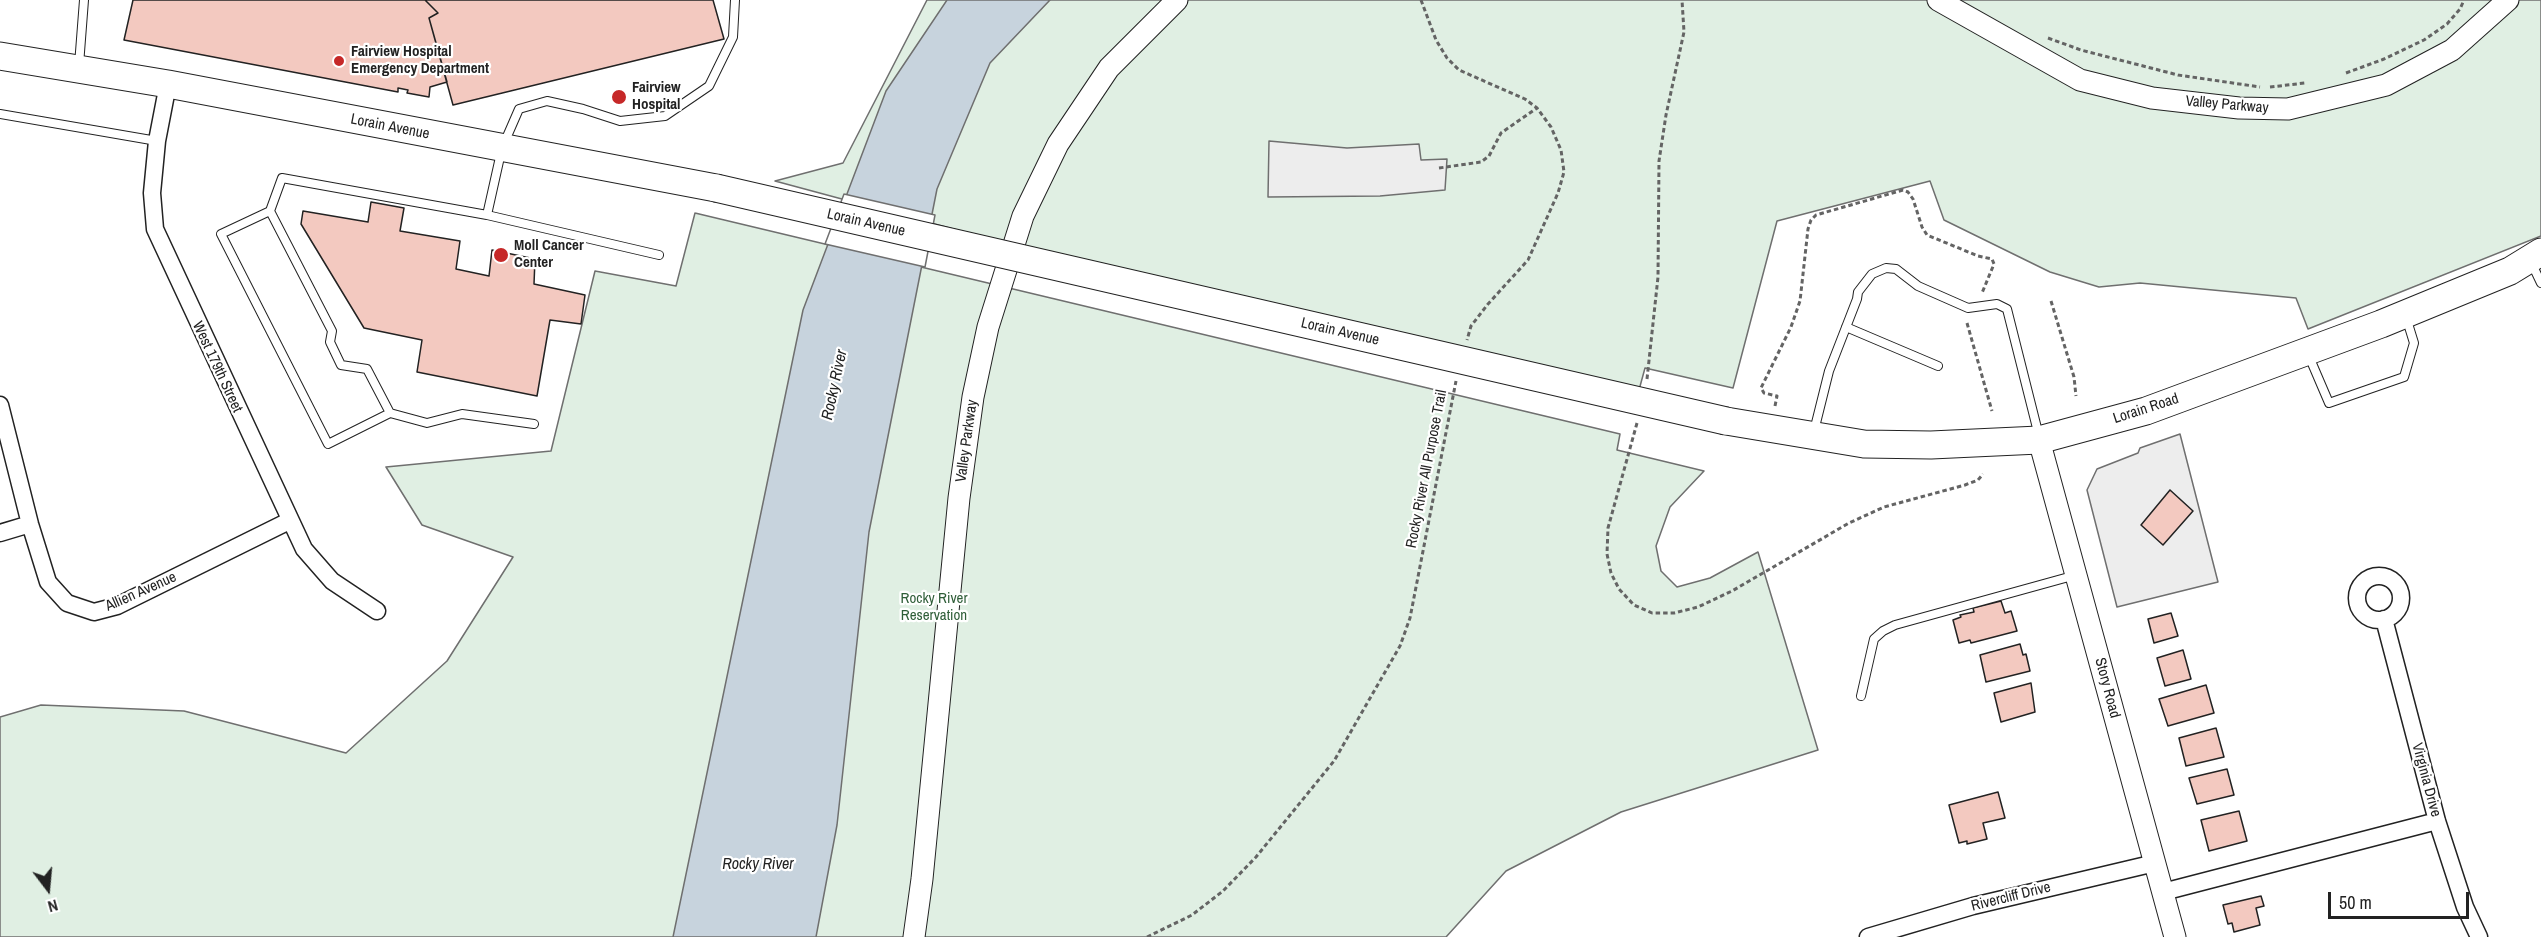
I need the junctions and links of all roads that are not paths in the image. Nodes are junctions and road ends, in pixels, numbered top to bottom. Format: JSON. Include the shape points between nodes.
{"nodes":[{"id":1,"x":84,"y":0,"type":"edge"},
{"id":2,"x":735,"y":0,"type":"edge"},
{"id":3,"x":1177,"y":0,"type":"edge"},
{"id":4,"x":1938,"y":0,"type":"edge"},
{"id":5,"x":2508,"y":0,"type":"edge"},
{"id":6,"x":0,"y":56,"type":"edge"},
{"id":7,"x":79,"y":69,"type":"junction"},
{"id":8,"x":168,"y":84,"type":"junction"},
{"id":9,"x":0,"y":114,"type":"edge"},
{"id":10,"x":157,"y":141,"type":"junction"},
{"id":11,"x":502,"y":148,"type":"junction"},
{"id":12,"x":270,"y":211,"type":"junction"},
{"id":13,"x":487,"y":216,"type":"junction"},
{"id":14,"x":659,"y":255,"type":"dead end"},
{"id":15,"x":2537,"y":264,"type":"edge"},
{"id":16,"x":2405,"y":314,"type":"junction"},
{"id":17,"x":1846,"y":327,"type":"junction"},
{"id":18,"x":2307,"y":351,"type":"junction"},
{"id":19,"x":1938,"y":366,"type":"dead end"},
{"id":20,"x":0,"y":405,"type":"edge"},
{"id":21,"x":390,"y":413,"type":"junction"},
{"id":22,"x":1726,"y":421,"type":"joint"},
{"id":23,"x":534,"y":424,"type":"dead end"},
{"id":24,"x":1814,"y":436,"type":"junction"},
{"id":25,"x":2039,"y":440,"type":"junction"},
{"id":26,"x":289,"y":521,"type":"junction"},
{"id":27,"x":30,"y":524,"type":"junction"},
{"id":28,"x":0,"y":533,"type":"edge"},
{"id":29,"x":2076,"y":575,"type":"junction"},
{"id":30,"x":377,"y":611,"type":"dead end"},
{"id":31,"x":2384,"y":619,"type":"dead end"},
{"id":32,"x":1861,"y":696,"type":"dead end"},
{"id":33,"x":2437,"y":821,"type":"junction"},
{"id":34,"x":2155,"y":863,"type":"junction"},
{"id":35,"x":2163,"y":892,"type":"junction"},
{"id":36,"x":914,"y":937,"type":"edge"},
{"id":37,"x":1868,"y":937,"type":"edge"},
{"id":38,"x":2175,"y":937,"type":"edge"},
{"id":39,"x":2479,"y":937,"type":"edge"}],
"edges":[{"from":1,"to":7,"type":"lane"},
{"from":2,"to":11,"type":"lane","via":[[733,37],[709,87],[665,116],[620,121],[547,101],[519,109]]},
{"from":3,"to":36,"type":"street","name":"Valley Parkway","via":[[1109,68],[1058,144],[1023,216],[988,327],[973,397],[959,498]]},
{"from":4,"to":5,"type":"street","name":"Valley Parkway","via":[[2080,80],[2152,98],[2288,109],[2386,85],[2452,50]]},
{"from":6,"to":7,"type":"main road","name":"Lorain Avenue"},
{"from":7,"to":8,"type":"main road","name":"Lorain Avenue"},
{"from":8,"to":10,"type":"street","name":"West 179th Street"},
{"from":8,"to":11,"type":"main road","name":"Lorain Avenue"},
{"from":9,"to":10,"type":"lane"},
{"from":10,"to":26,"type":"street","name":"West 179th Street","via":[[152,193],[155,229]]},
{"from":11,"to":13,"type":"lane"},
{"from":11,"to":22,"type":"main road","name":"Lorain Avenue","bridge":true,"via":[[716,188]]},
{"from":12,"to":13,"type":"lane","via":[[282,178]]},
{"from":12,"to":21,"type":"lane","via":[[332,331],[330,342],[341,365],[367,369]]},
{"from":12,"to":21,"type":"lane","via":[[221,234],[328,444]]},
{"from":13,"to":14,"type":"lane"},
{"from":15,"to":16,"type":"main road","name":"Lorain Road","via":[[2510,271]]},
{"from":16,"to":18,"type":"main road","name":"Lorain Road"},
{"from":16,"to":18,"type":"lane","via":[[2414,343],[2404,377],[2329,403]]},
{"from":17,"to":19,"type":"lane"},
{"from":17,"to":24,"type":"lane","via":[[1829,371]]},
{"from":17,"to":25,"type":"lane","via":[[1862,285],[1872,274],[1886,268],[1896,269],[1918,286],[1968,308],[2002,305],[2007,309]]},
{"from":18,"to":25,"type":"main road","name":"Lorain Road","via":[[2146,411]]},
{"from":20,"to":27,"type":"street","name":"Allien Avenue"},
{"from":21,"to":23,"type":"lane","via":[[427,423],[462,414]]},
{"from":22,"to":24,"type":"main road","name":"Lorain Road"},
{"from":24,"to":25,"type":"main road","name":"Lorain Road","via":[[1864,444],[1920,445]]},
{"from":25,"to":29,"type":"street","name":"Story Road"},
{"from":26,"to":27,"type":"street","name":"Allien Avenue","via":[[117,606],[94,612],[67,603],[48,582]]},
{"from":26,"to":30,"type":"street","name":"West 179th Street","via":[[304,549],[332,581]]},
{"from":27,"to":28,"type":"street"},
{"from":29,"to":32,"type":"lane","via":[[1883,631],[1874,639]]},
{"from":29,"to":34,"type":"street","name":"Story Road"},
{"from":31,"to":33,"type":"street","name":"Virginia Drive"},
{"from":33,"to":35,"type":"street"},
{"from":33,"to":39,"type":"street","name":"Virginia Drive","via":[[2464,907]]},
{"from":34,"to":35,"type":"street","name":"Story Road"},
{"from":34,"to":37,"type":"street","name":"Rivercliff Drive","via":[[1972,906]]},
{"from":35,"to":38,"type":"street","name":"Story Road"}]}
